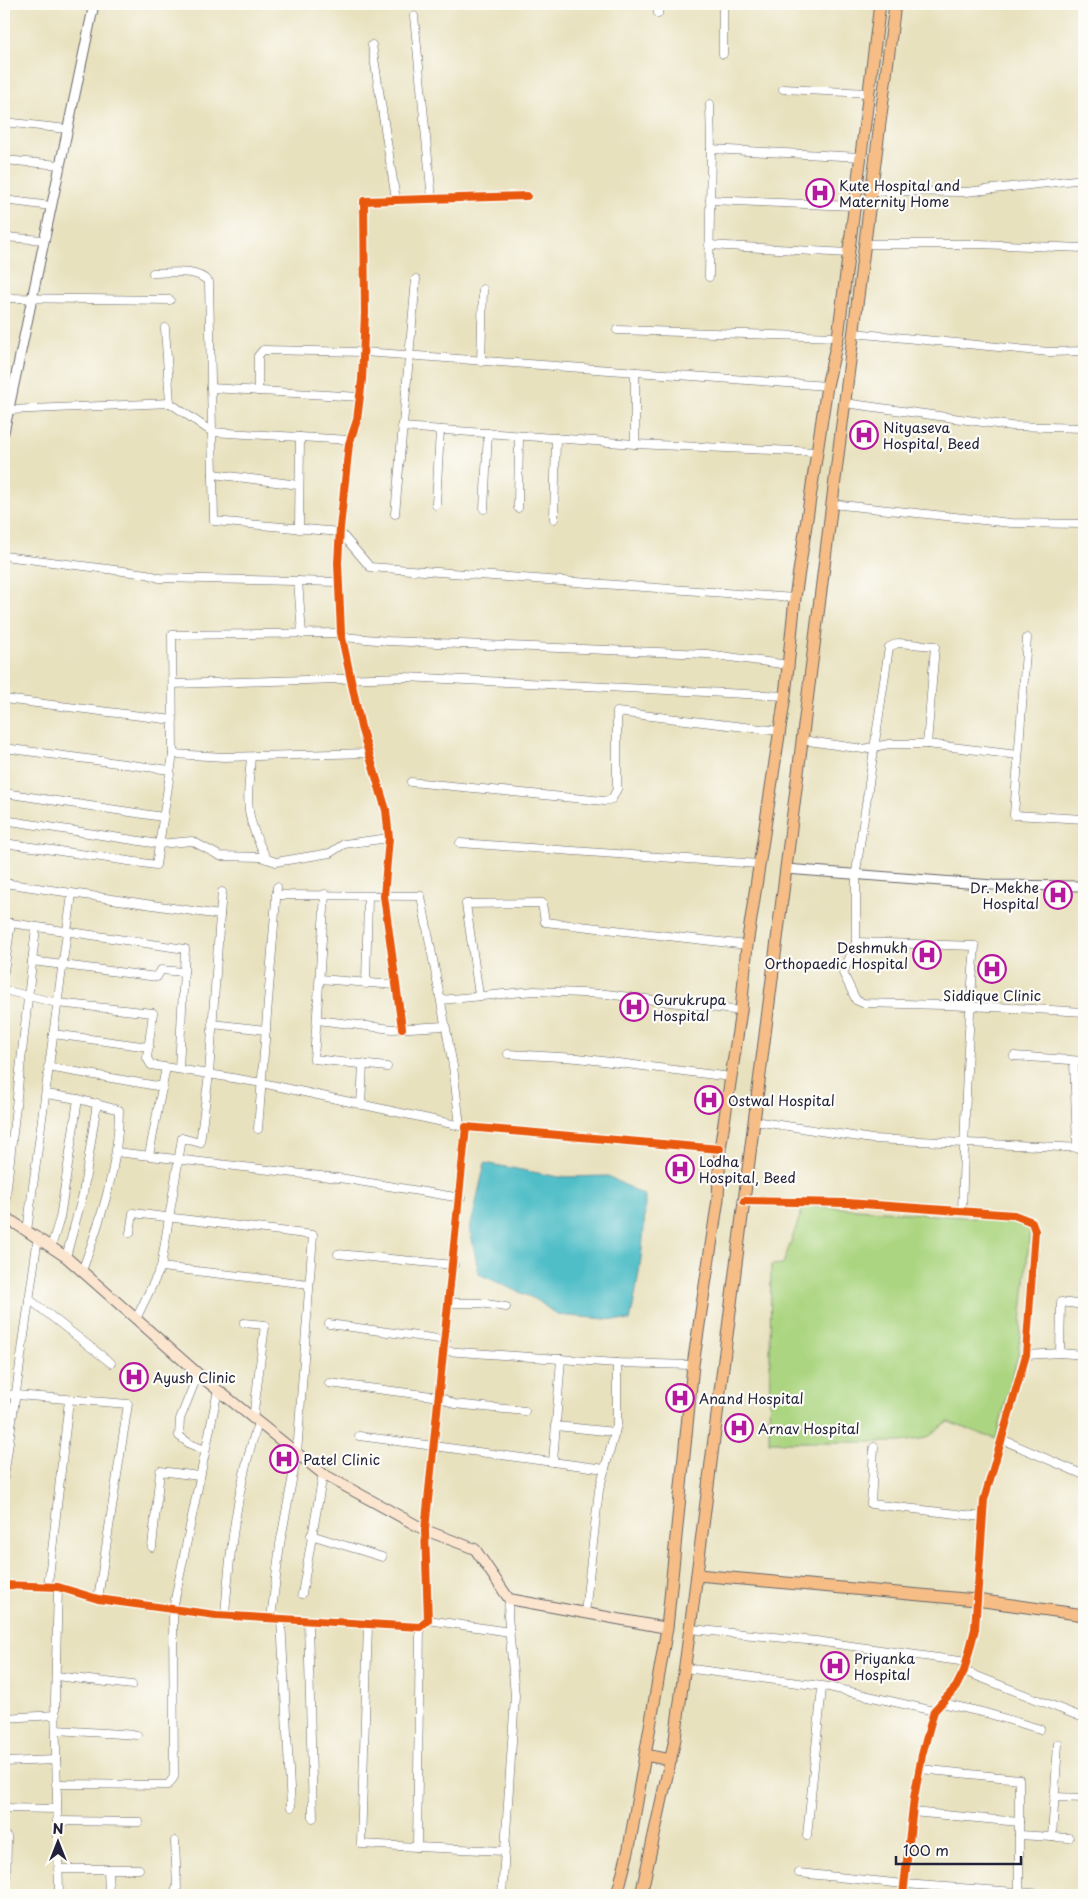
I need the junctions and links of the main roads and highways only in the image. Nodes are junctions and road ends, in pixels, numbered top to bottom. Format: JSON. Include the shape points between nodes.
{"nodes":[{"id":1,"x":880,"y":4,"type":"edge"},
{"id":2,"x":895,"y":4,"type":"edge"},
{"id":3,"x":4,"y":1214,"type":"edge"},
{"id":4,"x":697,"y":1576,"type":"junction"},
{"id":5,"x":1084,"y":1614,"type":"edge"},
{"id":6,"x":667,"y":1628,"type":"junction"},
{"id":7,"x":645,"y":1755,"type":"junction"},
{"id":8,"x":671,"y":1760,"type":"junction"},
{"id":9,"x":618,"y":1895,"type":"edge"},
{"id":10,"x":641,"y":1895,"type":"edge"}],
"edges":[{"from":1,"to":6,"type":"main road","via":[[838,336],[827,386],[795,598],[785,696],[720,1148],[718,1199],[693,1365]]},
{"from":2,"to":4,"type":"main road"},
{"from":3,"to":6,"type":"main road","via":[[66,1257],[198,1374],[323,1474],[425,1530],[475,1549],[509,1599]]},
{"from":4,"to":5,"type":"main road","via":[[976,1600]]},
{"from":4,"to":8,"type":"main road"},
{"from":6,"to":7,"type":"main road"},
{"from":7,"to":8,"type":"main road"},
{"from":7,"to":9,"type":"main road"},
{"from":8,"to":10,"type":"main road"}]}
